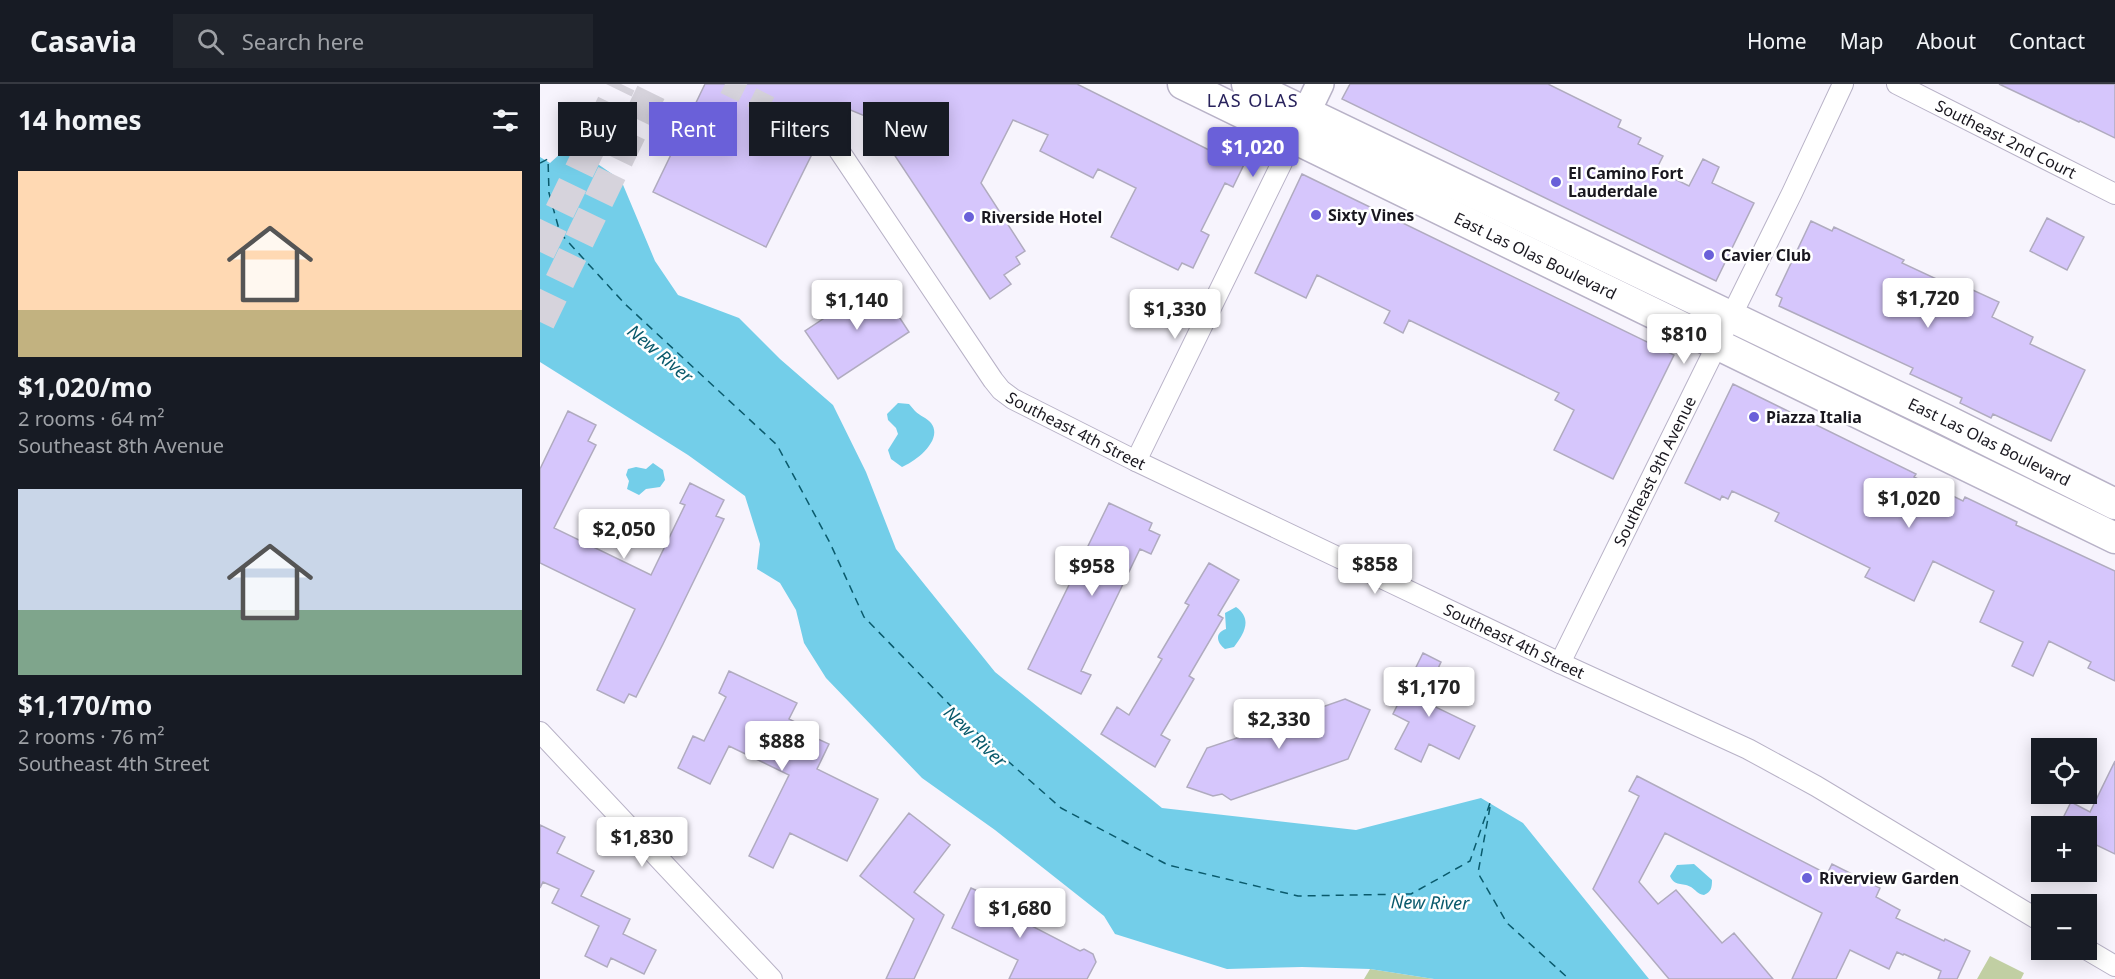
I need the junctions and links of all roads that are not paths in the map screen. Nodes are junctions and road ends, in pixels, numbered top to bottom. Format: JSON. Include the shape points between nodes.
{"nodes":[{"id":1,"x":1183,"y":84,"type":"edge"},
{"id":2,"x":1246,"y":84,"type":"edge"},
{"id":3,"x":1320,"y":84,"type":"edge"},
{"id":4,"x":1843,"y":84,"type":"edge"},
{"id":5,"x":1897,"y":84,"type":"edge"},
{"id":6,"x":1300,"y":125,"type":"junction"},
{"id":7,"x":842,"y":156,"type":"edge"},
{"id":8,"x":2115,"y":194,"type":"edge"},
{"id":9,"x":1723,"y":330,"type":"junction"},
{"id":10,"x":1136,"y":461,"type":"junction"},
{"id":11,"x":2115,"y":504,"type":"edge"},
{"id":12,"x":2115,"y":538,"type":"edge"},
{"id":13,"x":1560,"y":663,"type":"junction"},
{"id":14,"x":540,"y":732,"type":"edge"},
{"id":15,"x":2031,"y":915,"type":"edge"},
{"id":16,"x":2097,"y":955,"type":"edge"},
{"id":17,"x":2115,"y":966,"type":"edge"},
{"id":18,"x":772,"y":979,"type":"edge"}],
"edges":[{"from":1,"to":6,"type":"main road","name":"East Las Olas Boulevard"},
{"from":2,"to":6,"type":"main road","name":"East Las Olas Boulevard"},
{"from":3,"to":6,"type":"main road"},
{"from":4,"to":9,"type":"street","name":"Southeast 9th Avenue"},
{"from":5,"to":8,"type":"street","name":"Southeast 2nd Court"},
{"from":6,"to":9,"type":"main road","name":"East Las Olas Boulevard"},
{"from":6,"to":10,"type":"street"},
{"from":7,"to":10,"type":"street","name":"Southeast 4th Street","via":[[1001,390]]},
{"from":9,"to":11,"type":"main road","name":"East Las Olas Boulevard","via":[[1956,425]]},
{"from":9,"to":12,"type":"main road","name":"East Las Olas Boulevard"},
{"from":9,"to":13,"type":"street","name":"Southeast 9th Avenue"},
{"from":10,"to":13,"type":"street","name":"Southeast 4th Street"},
{"from":13,"to":15,"type":"street","name":"Southeast 4th Street","via":[[1748,749]]},
{"from":14,"to":18,"type":"street"},
{"from":16,"to":17,"type":"street"}]}
